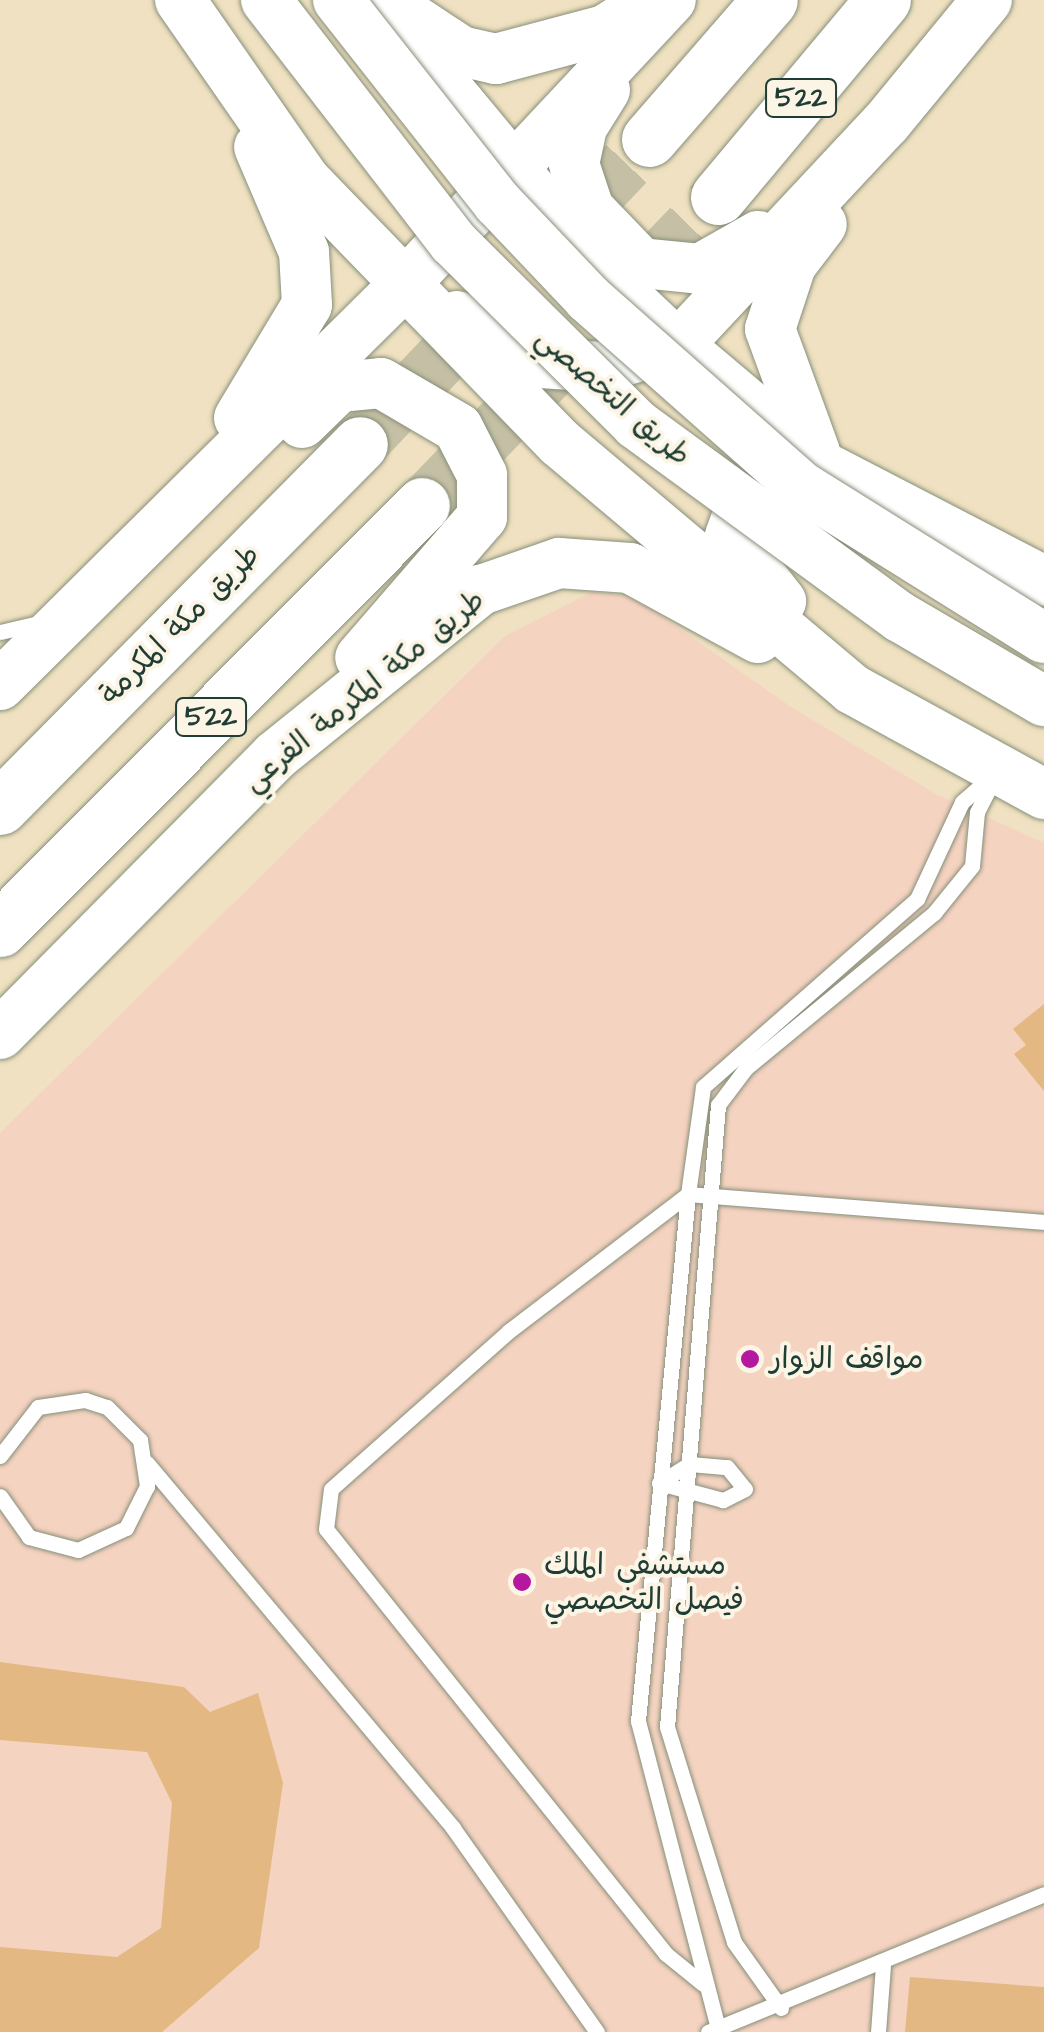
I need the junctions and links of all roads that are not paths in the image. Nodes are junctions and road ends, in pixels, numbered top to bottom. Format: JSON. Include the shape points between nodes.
{"nodes":[{"id":1,"x":180,"y":0,"type":"edge"},
{"id":2,"x":266,"y":0,"type":"edge"},
{"id":3,"x":338,"y":0,"type":"edge"},
{"id":4,"x":374,"y":0,"type":"edge"},
{"id":5,"x":386,"y":0,"type":"edge"},
{"id":6,"x":653,"y":0,"type":"edge"},
{"id":7,"x":674,"y":0,"type":"edge"},
{"id":8,"x":770,"y":0,"type":"edge"},
{"id":9,"x":883,"y":0,"type":"edge"},
{"id":10,"x":986,"y":0,"type":"edge"},
{"id":11,"x":240,"y":89,"type":"junction"},
{"id":12,"x":886,"y":123,"type":"junction"},
{"id":13,"x":649,"y":138,"type":"tunnel mouth"},
{"id":14,"x":511,"y":170,"type":"junction"},
{"id":15,"x":718,"y":197,"type":"tunnel mouth"},
{"id":16,"x":404,"y":286,"type":"junction"},
{"id":17,"x":678,"y":344,"type":"junction"},
{"id":18,"x":360,"y":444,"type":"tunnel mouth"},
{"id":19,"x":820,"y":465,"type":"junction"},
{"id":20,"x":422,"y":505,"type":"tunnel mouth"},
{"id":21,"x":124,"y":568,"type":"junction"},
{"id":22,"x":1044,"y":581,"type":"edge"},
{"id":23,"x":76,"y":614,"type":"junction"},
{"id":24,"x":0,"y":632,"type":"edge"},
{"id":25,"x":1044,"y":638,"type":"edge"},
{"id":26,"x":0,"y":685,"type":"edge"},
{"id":27,"x":852,"y":689,"type":"junction"},
{"id":28,"x":1044,"y":702,"type":"edge"},
{"id":29,"x":274,"y":756,"type":"junction"},
{"id":30,"x":998,"y":770,"type":"junction"},
{"id":31,"x":1044,"y":794,"type":"edge"},
{"id":32,"x":0,"y":806,"type":"edge"},
{"id":33,"x":0,"y":930,"type":"edge"},
{"id":34,"x":0,"y":1034,"type":"edge"},
{"id":35,"x":715,"y":1193,"type":"junction"},
{"id":36,"x":688,"y":1194,"type":"junction"},
{"id":37,"x":1044,"y":1222,"type":"edge"},
{"id":38,"x":0,"y":1456,"type":"edge"},
{"id":39,"x":147,"y":1463,"type":"junction"},
{"id":40,"x":690,"y":1464,"type":"junction"},
{"id":41,"x":659,"y":1484,"type":"junction"},
{"id":42,"x":0,"y":1496,"type":"edge"},
{"id":43,"x":684,"y":1497,"type":"junction"},
{"id":44,"x":1044,"y":1894,"type":"edge"},
{"id":45,"x":884,"y":1966,"type":"junction"},
{"id":46,"x":703,"y":1984,"type":"junction"},
{"id":47,"x":781,"y":2008,"type":"junction"},
{"id":48,"x":715,"y":2031,"type":"edge"},
{"id":49,"x":597,"y":2032,"type":"edge"},
{"id":50,"x":878,"y":2032,"type":"edge"}],
"edges":[{"from":1,"to":11,"type":"main road"},
{"from":2,"to":28,"type":"main road","name":"طريق التخصصي","bridge":true,"via":[[453,242],[636,424],[900,617]]},
{"from":3,"to":25,"type":"main road","name":"طريق التخصصي","bridge":true,"via":[[486,188],[588,298],[802,487]]},
{"from":4,"to":14,"type":"main road"},
{"from":5,"to":6,"type":"main road","via":[[460,51],[496,59],[605,30]]},
{"from":7,"to":12,"type":"main road","via":[[582,127],[574,164],[589,208],[641,263],[700,270],[727,259]]},
{"from":7,"to":14,"type":"main road"},
{"from":8,"to":13,"type":"highway","number":"522"},
{"from":9,"to":15,"type":"highway","number":"522"},
{"from":10,"to":12,"type":"main road"},
{"from":11,"to":16,"type":"main road","via":[[305,180]]},
{"from":11,"to":21,"type":"main road","via":[[304,252],[307,305],[269,380]]},
{"from":12,"to":17,"type":"main road"},
{"from":12,"to":19,"type":"main road","via":[[791,265],[770,329]]},
{"from":14,"to":16,"type":"main road"},
{"from":14,"to":17,"type":"main road"},
{"from":16,"to":17,"type":"main road","via":[[540,363],[603,368]]},
{"from":16,"to":21,"type":"main road"},
{"from":16,"to":27,"type":"main road","via":[[560,443]]},
{"from":17,"to":19,"type":"main road"},
{"from":18,"to":32,"type":"highway","name":"طريق مكة المكرمة","number":"522"},
{"from":19,"to":22,"type":"main road"},
{"from":19,"to":27,"type":"main road","via":[[773,471],[747,488],[730,536]]},
{"from":20,"to":33,"type":"highway","number":"522"},
{"from":21,"to":23,"type":"main road"},
{"from":21,"to":29,"type":"main road","via":[[204,520],[339,386],[382,383],[458,428],[482,476],[482,517]]},
{"from":23,"to":24,"type":"lane"},
{"from":23,"to":26,"type":"main road"},
{"from":27,"to":29,"type":"main road","name":"طريق مكة المكرمة الفرعي","via":[[630,568],[559,562],[480,590]]},
{"from":27,"to":30,"type":"main road"},
{"from":29,"to":34,"type":"main road","name":"طريق مكة المكرمة الفرعي"},
{"from":30,"to":31,"type":"main road"},
{"from":30,"to":35,"type":"lane","via":[[977,812],[972,866],[934,914],[732,1081],[718,1105]]},
{"from":30,"to":36,"type":"lane","via":[[962,802],[917,899],[702,1088]]},
{"from":35,"to":36,"type":"lane"},
{"from":35,"to":37,"type":"lane"},
{"from":35,"to":40,"type":"lane"},
{"from":36,"to":41,"type":"lane"},
{"from":36,"to":46,"type":"lane","via":[[509,1331],[331,1489],[326,1528],[666,1954]]},
{"from":38,"to":39,"type":"lane","via":[[38,1407],[85,1400],[126,1421]]},
{"from":39,"to":42,"type":"lane","via":[[144,1498],[126,1528],[78,1550],[28,1536]]},
{"from":39,"to":49,"type":"lane","via":[[452,1828]]},
{"from":40,"to":41,"type":"lane"},
{"from":40,"to":43,"type":"lane"},
{"from":40,"to":43,"type":"lane","via":[[726,1467],[745,1489],[722,1500]]},
{"from":41,"to":43,"type":"lane"},
{"from":41,"to":46,"type":"lane","via":[[638,1721]]},
{"from":43,"to":47,"type":"lane","via":[[667,1727],[734,1942]]},
{"from":44,"to":45,"type":"lane"},
{"from":45,"to":47,"type":"lane"},
{"from":45,"to":50,"type":"lane"},
{"from":46,"to":48,"type":"lane"},
{"from":47,"to":48,"type":"lane"}]}
